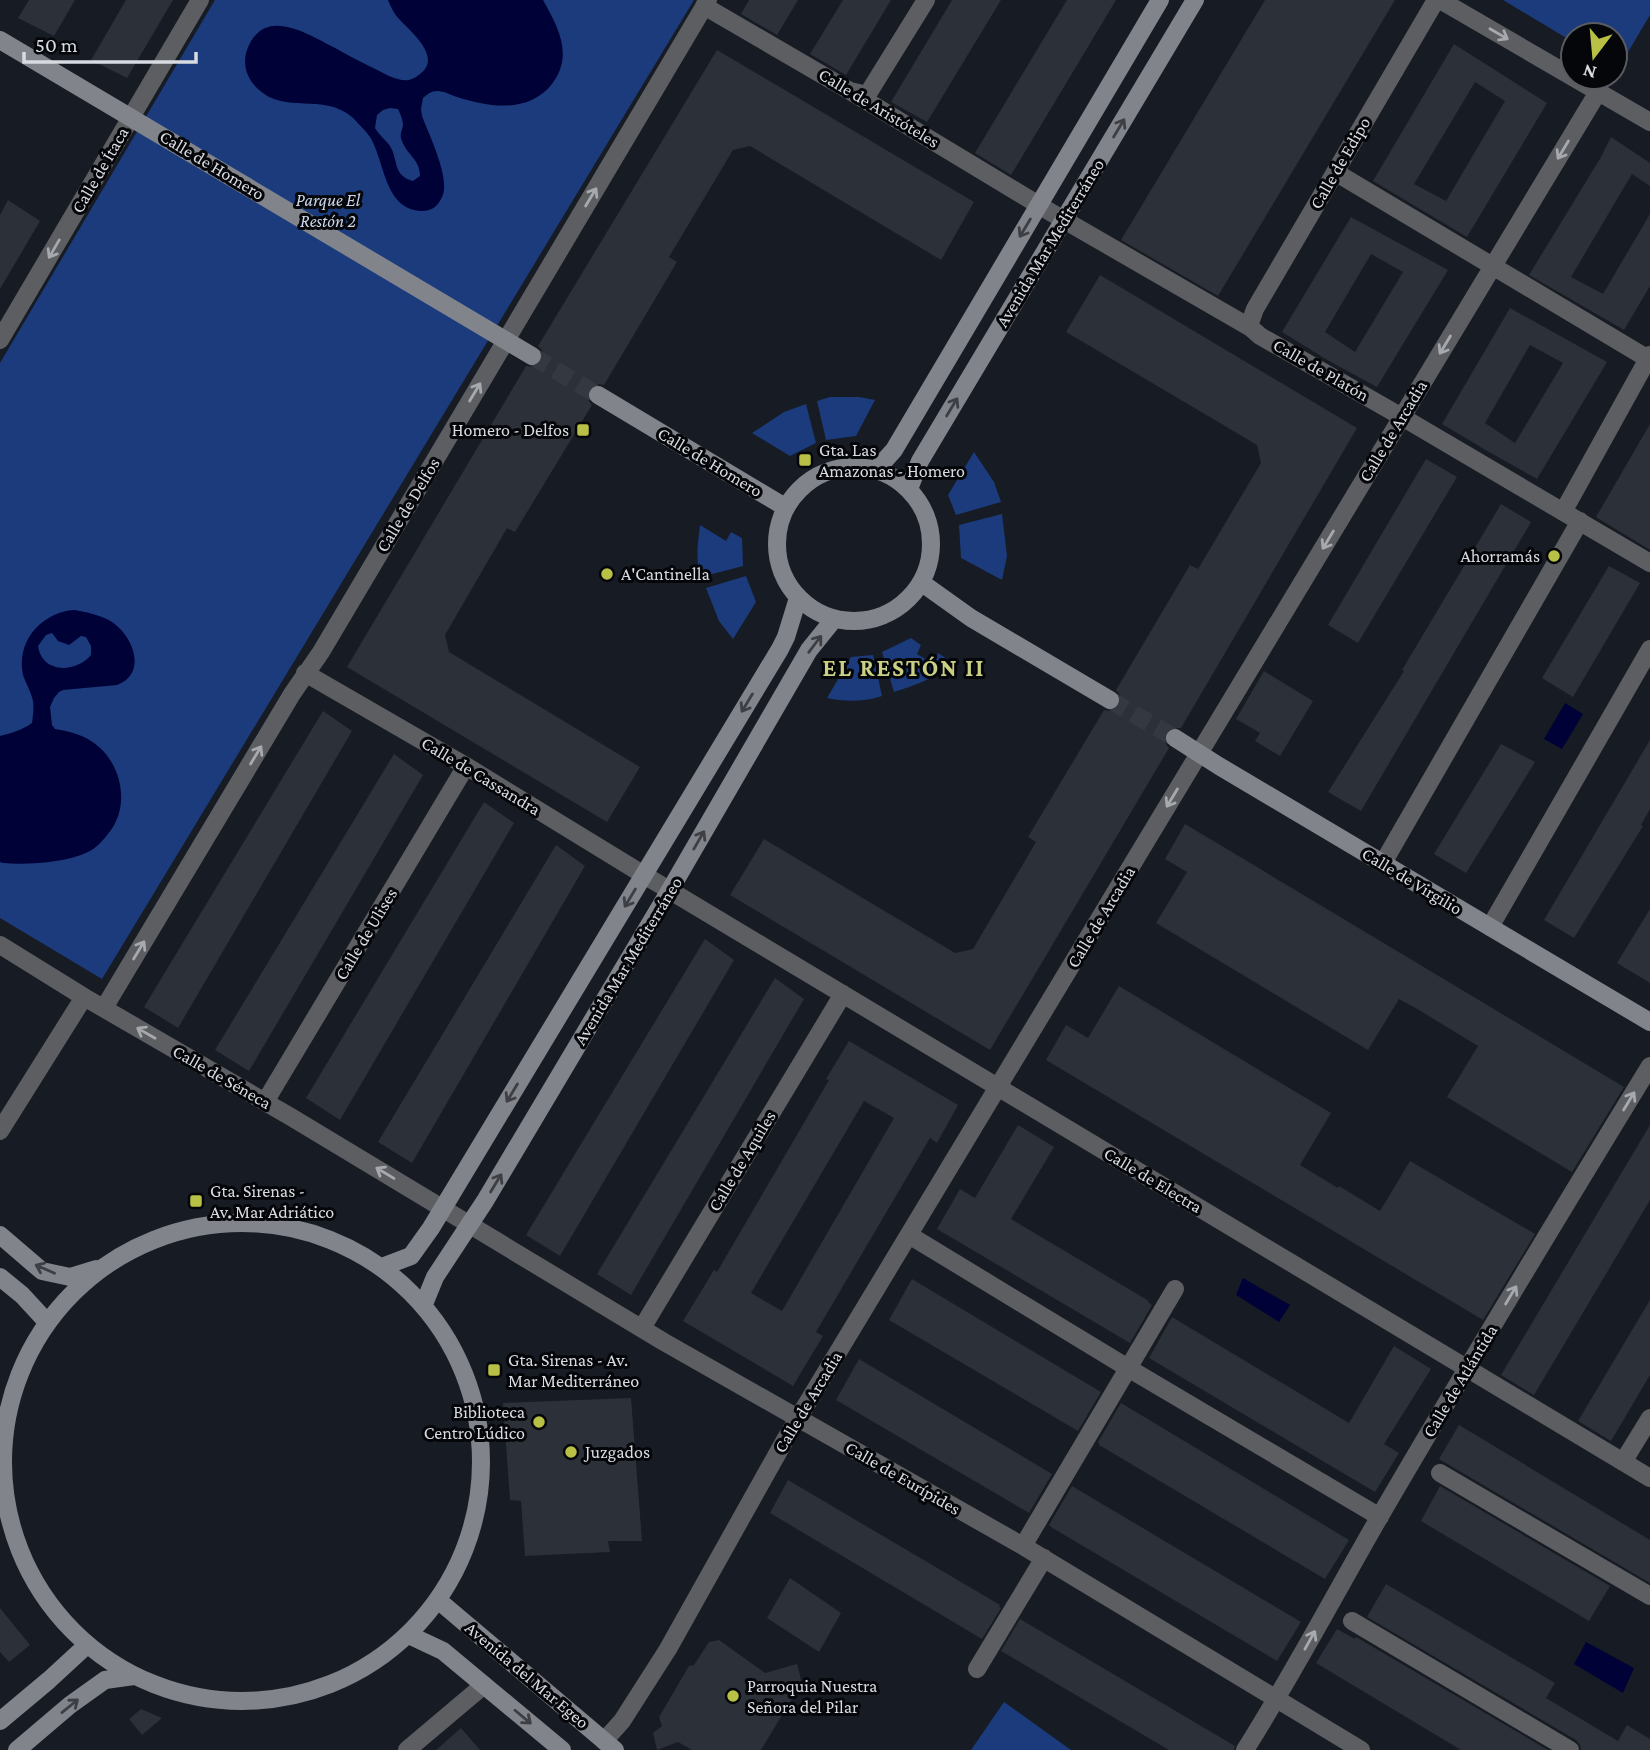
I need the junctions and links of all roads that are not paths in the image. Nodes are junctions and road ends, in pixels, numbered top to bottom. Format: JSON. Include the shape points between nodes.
{"nodes":[{"id":1,"x":200,"y":0,"type":"edge"},
{"id":2,"x":926,"y":0,"type":"edge"},
{"id":3,"x":1160,"y":0,"type":"edge"},
{"id":4,"x":1195,"y":0,"type":"edge"},
{"id":5,"x":1438,"y":0,"type":"edge"},
{"id":6,"x":706,"y":3,"type":"edge"},
{"id":7,"x":0,"y":40,"type":"edge"},
{"id":8,"x":850,"y":90,"type":"junction"},
{"id":9,"x":1598,"y":92,"type":"junction"},
{"id":10,"x":131,"y":117,"type":"junction"},
{"id":11,"x":1650,"y":122,"type":"edge"},
{"id":12,"x":1335,"y":172,"type":"junction"},
{"id":13,"x":1052,"y":212,"type":"junction"},
{"id":14,"x":1492,"y":266,"type":"junction"},
{"id":15,"x":1251,"y":328,"type":"junction"},
{"id":16,"x":0,"y":340,"type":"edge"},
{"id":17,"x":505,"y":340,"type":"junction"},
{"id":18,"x":532,"y":356,"type":"tunnel mouth"},
{"id":19,"x":1649,"y":358,"type":"edge"},
{"id":20,"x":598,"y":395,"type":"tunnel mouth"},
{"id":21,"x":1402,"y":417,"type":"junction"},
{"id":22,"x":876,"y":470,"type":"junction"},
{"id":23,"x":909,"y":489,"type":"junction"},
{"id":24,"x":785,"y":507,"type":"junction"},
{"id":25,"x":1563,"y":512,"type":"junction"},
{"id":26,"x":1580,"y":521,"type":"junction"},
{"id":27,"x":1650,"y":563,"type":"edge"},
{"id":28,"x":922,"y":583,"type":"junction"},
{"id":29,"x":798,"y":598,"type":"junction"},
{"id":30,"x":834,"y":619,"type":"junction"},
{"id":31,"x":1650,"y":649,"type":"edge"},
{"id":32,"x":305,"y":673,"type":"junction"},
{"id":33,"x":1110,"y":700,"type":"tunnel mouth"},
{"id":34,"x":1175,"y":738,"type":"tunnel mouth"},
{"id":35,"x":1199,"y":754,"type":"junction"},
{"id":36,"x":466,"y":766,"type":"junction"},
{"id":37,"x":1383,"y":863,"type":"junction"},
{"id":38,"x":657,"y":882,"type":"junction"},
{"id":39,"x":1490,"y":927,"type":"junction"},
{"id":40,"x":0,"y":945,"type":"edge"},
{"id":41,"x":843,"y":994,"type":"junction"},
{"id":42,"x":84,"y":998,"type":"junction"},
{"id":43,"x":104,"y":1008,"type":"junction"},
{"id":44,"x":1650,"y":1022,"type":"edge"},
{"id":45,"x":1650,"y":1066,"type":"edge"},
{"id":46,"x":998,"y":1087,"type":"junction"},
{"id":47,"x":265,"y":1102,"type":"junction"},
{"id":48,"x":0,"y":1131,"type":"edge"},
{"id":49,"x":443,"y":1208,"type":"junction"},
{"id":50,"x":470,"y":1224,"type":"junction"},
{"id":51,"x":0,"y":1235,"type":"edge"},
{"id":52,"x":909,"y":1235,"type":"junction"},
{"id":53,"x":382,"y":1267,"type":"junction"},
{"id":54,"x":100,"y":1268,"type":"junction"},
{"id":55,"x":0,"y":1277,"type":"edge"},
{"id":56,"x":1175,"y":1289,"type":"dead end"},
{"id":57,"x":424,"y":1304,"type":"junction"},
{"id":58,"x":46,"y":1321,"type":"junction"},
{"id":59,"x":642,"y":1328,"type":"junction"},
{"id":60,"x":1128,"y":1368,"type":"junction"},
{"id":61,"x":1467,"y":1369,"type":"junction"},
{"id":62,"x":798,"y":1418,"type":"junction"},
{"id":63,"x":1650,"y":1418,"type":"edge"},
{"id":64,"x":1623,"y":1462,"type":"junction"},
{"id":65,"x":1440,"y":1473,"type":"dead end"},
{"id":66,"x":1650,"y":1478,"type":"edge"},
{"id":67,"x":1380,"y":1517,"type":"junction"},
{"id":68,"x":1023,"y":1546,"type":"junction"},
{"id":69,"x":1044,"y":1559,"type":"junction"},
{"id":70,"x":1650,"y":1596,"type":"edge"},
{"id":71,"x":439,"y":1601,"type":"junction"},
{"id":72,"x":1352,"y":1621,"type":"dead end"},
{"id":73,"x":409,"y":1635,"type":"junction"},
{"id":74,"x":87,"y":1645,"type":"junction"},
{"id":75,"x":977,"y":1669,"type":"dead end"},
{"id":76,"x":134,"y":1676,"type":"junction"},
{"id":77,"x":484,"y":1685,"type":"junction"},
{"id":78,"x":1277,"y":1699,"type":"junction"},
{"id":79,"x":0,"y":1721,"type":"edge"},
{"id":80,"x":610,"y":1745,"type":"edge"},
{"id":81,"x":1562,"y":1748,"type":"edge"},
{"id":82,"x":18,"y":1750,"type":"edge"},
{"id":83,"x":407,"y":1750,"type":"edge"},
{"id":84,"x":562,"y":1750,"type":"edge"},
{"id":85,"x":1245,"y":1750,"type":"edge"},
{"id":86,"x":1361,"y":1750,"type":"edge"}],
"edges":[{"from":1,"to":10,"type":"street","name":"Calle de Ítaca"},
{"from":2,"to":8,"type":"street","via":[[869,92]]},
{"from":3,"to":13,"type":"street","name":"Avenida Mar Mediterráneo"},
{"from":13,"to":4,"type":"street","name":"Avenida Mar Mediterráneo","one_way":true},
{"from":5,"to":9,"type":"street","one_way":true},
{"from":5,"to":12,"type":"street","name":"Calle de Edipo"},
{"from":6,"to":8,"type":"street","name":"Calle de Aristóteles"},
{"from":17,"to":6,"type":"street","name":"Calle de Delfos","one_way":true},
{"from":7,"to":10,"type":"street","name":"Calle de Homero"},
{"from":8,"to":13,"type":"street","name":"Calle de Aristóteles"},
{"from":9,"to":11,"type":"street"},
{"from":9,"to":14,"type":"street","name":"Calle de Arcadia","one_way":true},
{"from":10,"to":16,"type":"street","name":"Calle de Ítaca","one_way":true},
{"from":10,"to":17,"type":"street","name":"Calle de Homero"},
{"from":12,"to":14,"type":"street"},
{"from":12,"to":15,"type":"street","name":"Calle de Edipo","via":[[1255,309]]},
{"from":13,"to":15,"type":"street","name":"Calle de Platón"},
{"from":13,"to":22,"type":"street","name":"Avenida Mar Mediterráneo","one_way":true,"via":[[894,450]]},
{"from":23,"to":13,"type":"street","name":"Avenida Mar Mediterráneo","one_way":true},
{"from":14,"to":19,"type":"street"},
{"from":14,"to":21,"type":"street","name":"Calle de Arcadia","one_way":true},
{"from":15,"to":21,"type":"street","name":"Calle de Platón"},
{"from":17,"to":18,"type":"street","name":"Calle de Homero"},
{"from":32,"to":17,"type":"street","name":"Calle de Delfos","one_way":true},
{"from":19,"to":25,"type":"street"},
{"from":20,"to":24,"type":"street","name":"Calle de Homero"},
{"from":21,"to":25,"type":"street","name":"Calle de Platón"},
{"from":21,"to":35,"type":"street","name":"Calle de Arcadia","one_way":true},
{"from":22,"to":23,"type":"street"},
{"from":22,"to":24,"type":"street","via":[[834,469],[798,490]]},
{"from":23,"to":28,"type":"street","via":[[927,517],[932,551]]},
{"from":24,"to":29,"type":"street","via":[[777,530],[777,555],[784,578]]},
{"from":25,"to":26,"type":"street","name":"Calle de Platón"},
{"from":26,"to":27,"type":"street","name":"Calle de Platón"},
{"from":26,"to":37,"type":"street"},
{"from":28,"to":30,"type":"street","via":[[899,608],[868,621]]},
{"from":28,"to":33,"type":"street","via":[[951,606]]},
{"from":29,"to":30,"type":"street"},
{"from":29,"to":38,"type":"street","name":"Avenida Mar Mediterráneo","one_way":true,"via":[[780,649]]},
{"from":38,"to":30,"type":"street","name":"Avenida Mar Mediterráneo","one_way":true},
{"from":31,"to":39,"type":"street"},
{"from":32,"to":36,"type":"street","name":"Calle de Cassandra"},
{"from":43,"to":32,"type":"street","name":"Calle de Delfos","one_way":true},
{"from":34,"to":35,"type":"street","name":"Calle de Virgilio"},
{"from":35,"to":37,"type":"street","name":"Calle de Virgilio"},
{"from":35,"to":46,"type":"street","name":"Calle de Arcadia","one_way":true},
{"from":36,"to":38,"type":"street","name":"Calle de Cassandra"},
{"from":36,"to":47,"type":"street","name":"Calle de Ulises"},
{"from":37,"to":39,"type":"street","name":"Calle de Virgilio"},
{"from":38,"to":41,"type":"street","name":"Calle de Electra"},
{"from":38,"to":49,"type":"street","name":"Avenida Mar Mediterráneo","one_way":true},
{"from":50,"to":38,"type":"street","name":"Avenida Mar Mediterráneo","one_way":true},
{"from":39,"to":44,"type":"street","name":"Calle de Virgilio"},
{"from":40,"to":42,"type":"street","name":"Calle de Séneca"},
{"from":41,"to":46,"type":"street","name":"Calle de Electra"},
{"from":41,"to":59,"type":"street","name":"Calle de Aquiles"},
{"from":42,"to":43,"type":"street","name":"Calle de Séneca"},
{"from":42,"to":48,"type":"street"},
{"from":47,"to":43,"type":"street","name":"Calle de Séneca","one_way":true},
{"from":61,"to":45,"type":"street","name":"Calle de Atlántida","one_way":true},
{"from":46,"to":52,"type":"street","name":"Calle de Arcadia"},
{"from":46,"to":61,"type":"street","name":"Calle de Electra"},
{"from":49,"to":47,"type":"street","name":"Calle de Séneca","one_way":true},
{"from":49,"to":50,"type":"street","name":"Calle de Eurípides"},
{"from":49,"to":53,"type":"street","name":"Avenida Mar Mediterráneo","via":[[411,1256]]},
{"from":50,"to":57,"type":"street","name":"Avenida Mar Mediterráneo","via":[[435,1277]]},
{"from":50,"to":59,"type":"street","name":"Calle de Eurípides"},
{"from":54,"to":51,"type":"street","one_way":true,"via":[[69,1277],[42,1271]]},
{"from":52,"to":60,"type":"street"},
{"from":52,"to":62,"type":"street","name":"Calle de Arcadia"},
{"from":53,"to":54,"type":"street","via":[[315,1233],[240,1221],[166,1233]]},
{"from":53,"to":57,"type":"street"},
{"from":54,"to":58,"type":"street"},
{"from":55,"to":58,"type":"street"},
{"from":56,"to":60,"type":"street"},
{"from":57,"to":71,"type":"street","via":[[469,1379],[480,1422],[482,1488]]},
{"from":58,"to":74,"type":"street","via":[[14,1384],[1,1455],[10,1526],[34,1580]]},
{"from":59,"to":62,"type":"street","name":"Calle de Eurípides"},
{"from":60,"to":67,"type":"street"},
{"from":60,"to":68,"type":"street"},
{"from":61,"to":64,"type":"street","name":"Calle de Electra"},
{"from":61,"to":67,"type":"street","name":"Calle de Atlántida"},
{"from":62,"to":68,"type":"street","name":"Calle de Eurípides"},
{"from":62,"to":80,"type":"street","name":"Calle de Arcadia"},
{"from":63,"to":64,"type":"street"},
{"from":64,"to":66,"type":"street","name":"Calle de Electra"},
{"from":65,"to":70,"type":"street"},
{"from":78,"to":67,"type":"street","name":"Calle de Atlántida","one_way":true},
{"from":68,"to":69,"type":"street","name":"Calle de Eurípides"},
{"from":69,"to":75,"type":"street"},
{"from":69,"to":78,"type":"street","name":"Calle de Eurípides"},
{"from":71,"to":73,"type":"street"},
{"from":71,"to":80,"type":"street","name":"Avenida del Mar Egeo"},
{"from":72,"to":81,"type":"street"},
{"from":73,"to":76,"type":"street","via":[[327,1686],[263,1701],[197,1698]]},
{"from":73,"to":77,"type":"street","via":[[443,1651]]},
{"from":74,"to":76,"type":"street"},
{"from":74,"to":79,"type":"street"},
{"from":82,"to":76,"type":"street","one_way":true,"via":[[105,1680]]},
{"from":77,"to":83,"type":"street"},
{"from":77,"to":84,"type":"street","one_way":true},
{"from":78,"to":85,"type":"street","name":"Calle de Atlántida"},
{"from":78,"to":86,"type":"street","name":"Calle de Eurípides"}]}
